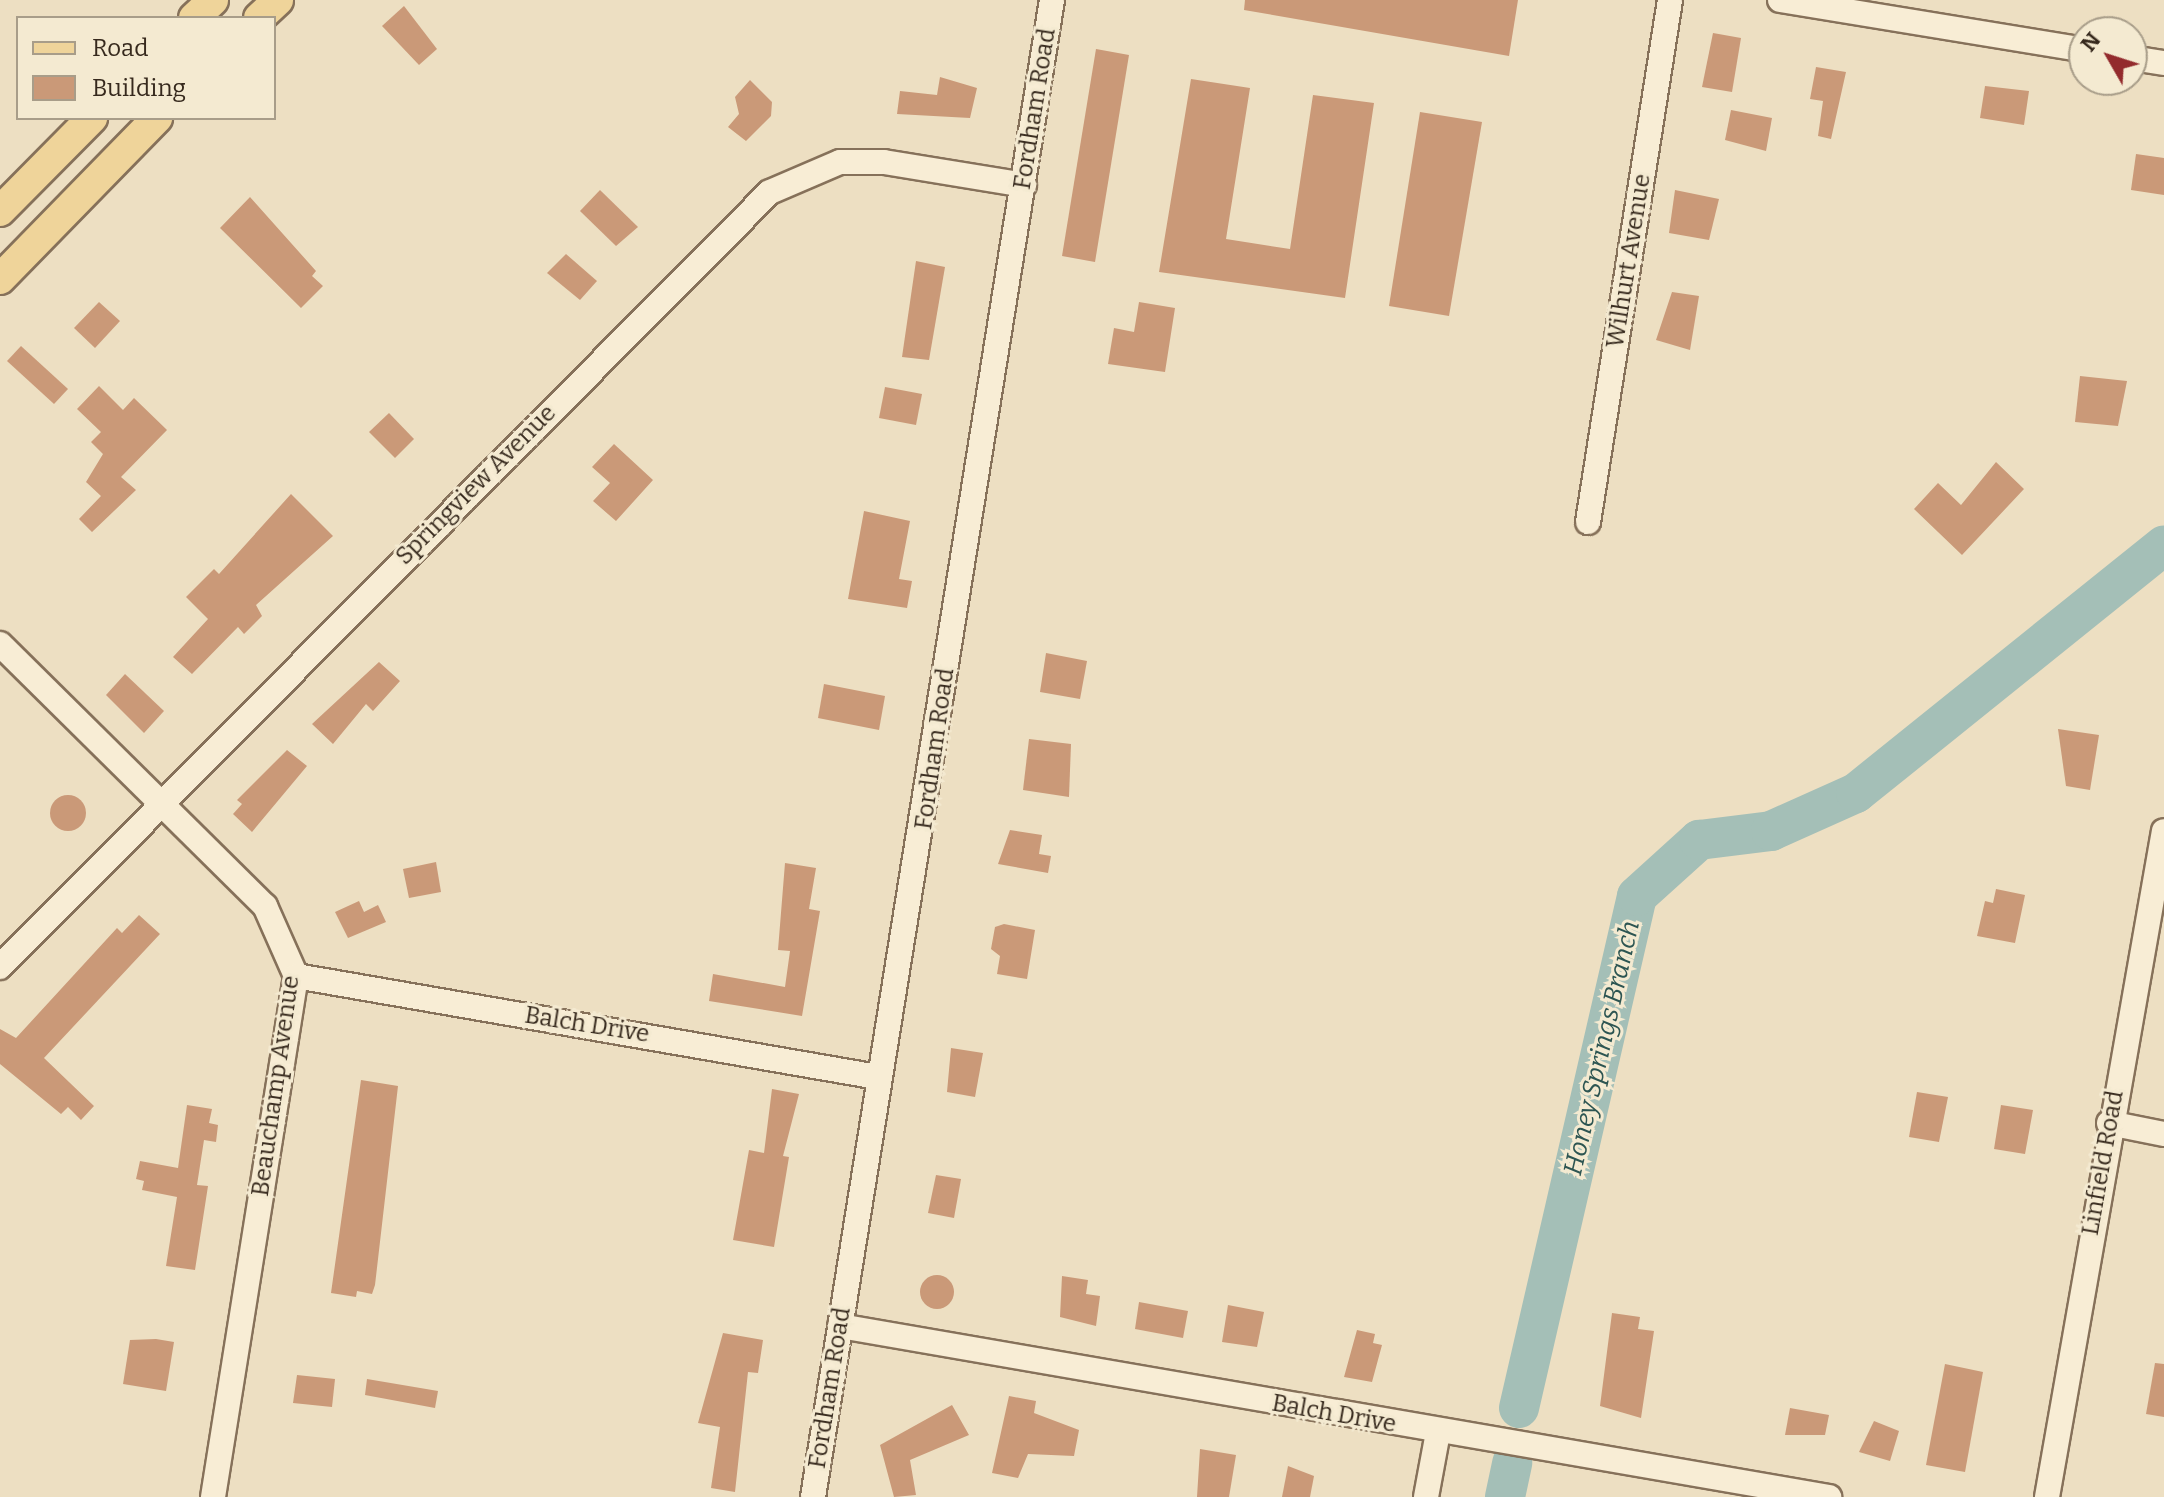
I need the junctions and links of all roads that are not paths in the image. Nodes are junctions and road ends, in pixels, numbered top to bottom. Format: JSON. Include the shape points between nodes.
{"nodes":[{"id":1,"x":213,"y":0,"type":"edge"},
{"id":2,"x":278,"y":0,"type":"edge"},
{"id":3,"x":1052,"y":0,"type":"edge"},
{"id":4,"x":1670,"y":0,"type":"edge"},
{"id":5,"x":1780,"y":0,"type":"edge"},
{"id":6,"x":196,"y":16,"type":"edge"},
{"id":7,"x":261,"y":16,"type":"edge"},
{"id":8,"x":2068,"y":47,"type":"edge"},
{"id":9,"x":90,"y":120,"type":"edge"},
{"id":10,"x":155,"y":120,"type":"edge"},
{"id":11,"x":1024,"y":185,"type":"junction"},
{"id":12,"x":0,"y":211,"type":"edge"},
{"id":13,"x":0,"y":279,"type":"edge"},
{"id":14,"x":1588,"y":522,"type":"dead end"},
{"id":15,"x":0,"y":644,"type":"edge"},
{"id":16,"x":164,"y":799,"type":"junction"},
{"id":17,"x":2164,"y":831,"type":"edge"},
{"id":18,"x":0,"y":967,"type":"edge"},
{"id":19,"x":296,"y":976,"type":"junction"},
{"id":20,"x":878,"y":1077,"type":"junction"},
{"id":21,"x":2109,"y":1123,"type":"junction"},
{"id":22,"x":2164,"y":1134,"type":"edge"},
{"id":23,"x":840,"y":1326,"type":"junction"},
{"id":24,"x":1438,"y":1432,"type":"junction"},
{"id":25,"x":213,"y":1497,"type":"edge"},
{"id":26,"x":813,"y":1497,"type":"edge"},
{"id":27,"x":1426,"y":1497,"type":"edge"},
{"id":28,"x":1829,"y":1497,"type":"edge"},
{"id":29,"x":2047,"y":1497,"type":"edge"}],
"edges":[{"from":1,"to":6,"type":"main road"},
{"from":2,"to":7,"type":"main road"},
{"from":3,"to":11,"type":"street","name":"Fordham Road"},
{"from":4,"to":14,"type":"street","name":"Wilhurt Avenue"},
{"from":5,"to":8,"type":"street"},
{"from":9,"to":12,"type":"main road"},
{"from":10,"to":13,"type":"main road"},
{"from":11,"to":16,"type":"street","name":"Springview Avenue","via":[[884,162],[840,162],[770,192]]},
{"from":11,"to":20,"type":"street","name":"Fordham Road","via":[[925,828]]},
{"from":15,"to":16,"type":"street","name":"Beauchamp Avenue"},
{"from":16,"to":18,"type":"street","name":"Springview Avenue"},
{"from":16,"to":19,"type":"street","name":"Beauchamp Avenue","via":[[265,906]]},
{"from":17,"to":21,"type":"street","name":"Linfield Road"},
{"from":19,"to":20,"type":"street","name":"Balch Drive"},
{"from":19,"to":25,"type":"street","name":"Beauchamp Avenue"},
{"from":20,"to":23,"type":"street","name":"Fordham Road"},
{"from":21,"to":22,"type":"street"},
{"from":21,"to":29,"type":"street","name":"Linfield Road"},
{"from":23,"to":24,"type":"street","name":"Balch Drive"},
{"from":23,"to":26,"type":"street","name":"Fordham Road"},
{"from":24,"to":27,"type":"street"},
{"from":24,"to":28,"type":"street","name":"Balch Drive"}]}
